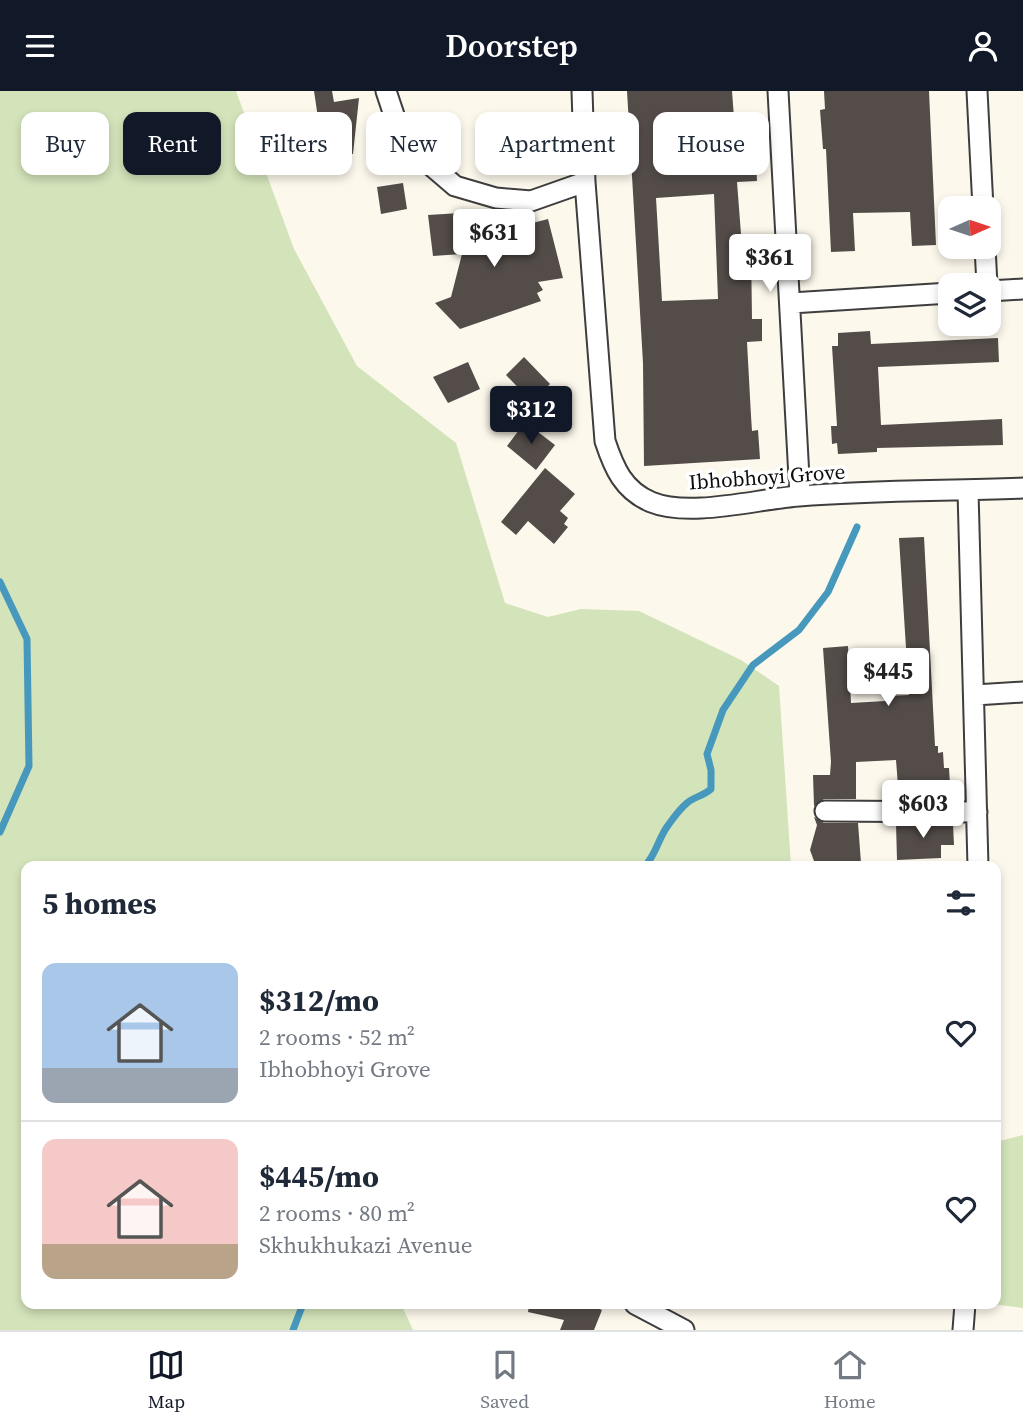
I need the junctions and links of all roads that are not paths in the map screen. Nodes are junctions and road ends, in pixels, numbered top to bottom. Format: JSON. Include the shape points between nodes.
{"nodes":[{"id":1,"x":386,"y":91,"type":"edge"},
{"id":2,"x":582,"y":91,"type":"edge"},
{"id":3,"x":778,"y":91,"type":"edge"},
{"id":4,"x":976,"y":91,"type":"edge"},
{"id":5,"x":585,"y":182,"type":"junction"},
{"id":6,"x":982,"y":196,"type":"edge"},
{"id":7,"x":1023,"y":289,"type":"edge"},
{"id":8,"x":1001,"y":290,"type":"edge"},
{"id":9,"x":938,"y":294,"type":"edge"},
{"id":10,"x":791,"y":303,"type":"junction"},
{"id":11,"x":1023,"y":488,"type":"edge"},
{"id":12,"x":968,"y":491,"type":"junction"},
{"id":13,"x":800,"y":496,"type":"junction"},
{"id":14,"x":1023,"y":692,"type":"edge"},
{"id":15,"x":975,"y":695,"type":"junction"},
{"id":16,"x":825,"y":811,"type":"dead end"},
{"id":17,"x":977,"y":812,"type":"junction"},
{"id":18,"x":978,"y":861,"type":"edge"},
{"id":19,"x":644,"y":1309,"type":"edge"},
{"id":20,"x":965,"y":1309,"type":"edge"},
{"id":21,"x":684,"y":1330,"type":"edge"},
{"id":22,"x":963,"y":1330,"type":"edge"}],
"edges":[{"from":1,"to":5,"type":"street","via":[[396,121],[421,156],[455,186],[496,198],[531,201]]},
{"from":2,"to":5,"type":"street","name":"Ibhobhoyi Grove"},
{"from":3,"to":10,"type":"street"},
{"from":4,"to":6,"type":"street"},
{"from":5,"to":13,"type":"street","name":"Ibhobhoyi Grove","via":[[599,393],[605,441],[615,469],[632,492],[667,506]]},
{"from":7,"to":8,"type":"street"},
{"from":9,"to":10,"type":"street"},
{"from":10,"to":13,"type":"street"},
{"from":11,"to":12,"type":"street","name":"Ibhobhoyi Grove"},
{"from":12,"to":13,"type":"street","name":"Ibhobhoyi Grove"},
{"from":12,"to":15,"type":"street"},
{"from":14,"to":15,"type":"street"},
{"from":15,"to":17,"type":"street"},
{"from":16,"to":17,"type":"street"},
{"from":17,"to":18,"type":"street"},
{"from":19,"to":21,"type":"street"},
{"from":20,"to":22,"type":"street"}]}
